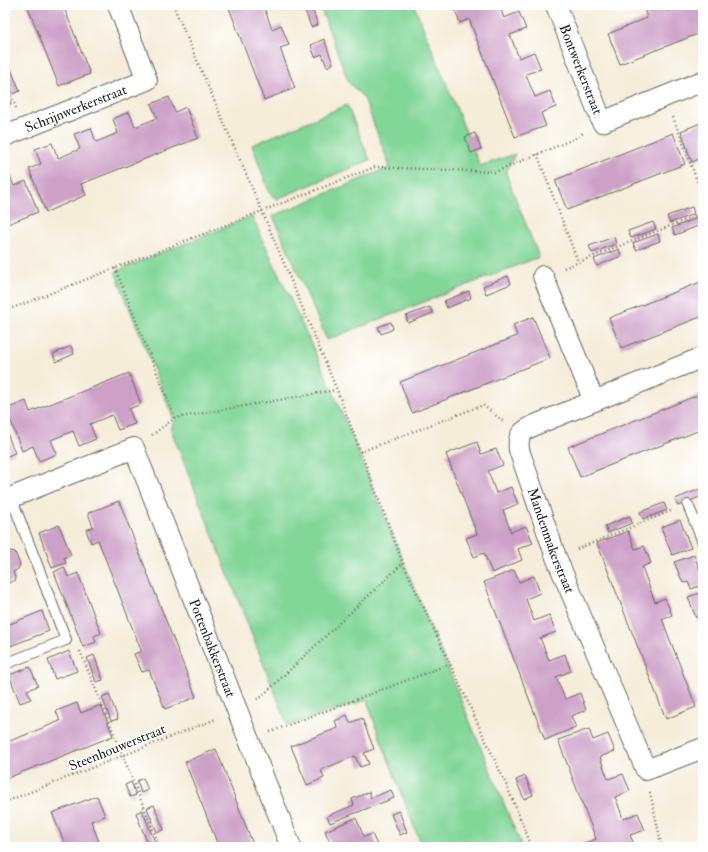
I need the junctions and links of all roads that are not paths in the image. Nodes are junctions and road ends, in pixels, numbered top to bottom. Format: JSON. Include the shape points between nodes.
{"nodes":[{"id":1,"x":118,"y":5,"type":"edge"},
{"id":2,"x":556,"y":5,"type":"edge"},
{"id":3,"x":703,"y":81,"type":"edge"},
{"id":4,"x":5,"y":136,"type":"edge"},
{"id":5,"x":543,"y":276,"type":"road end"},
{"id":6,"x":703,"y":357,"type":"edge"},
{"id":7,"x":594,"y":401,"type":"junction"},
{"id":8,"x":8,"y":498,"type":"edge"},
{"id":9,"x":688,"y":505,"type":"road end"},
{"id":10,"x":703,"y":542,"type":"edge"},
{"id":11,"x":5,"y":664,"type":"edge"},
{"id":12,"x":703,"y":748,"type":"edge"},
{"id":13,"x":291,"y":847,"type":"edge"}],
"edges":[{"from":1,"to":4,"type":"street","name":"Schrijnwerkerstraat","via":[[147,80]]},
{"from":2,"to":3,"type":"street","name":"Bontwerkerstraat","via":[[602,122]]},
{"from":5,"to":7,"type":"street"},
{"from":6,"to":7,"type":"street"},
{"from":7,"to":12,"type":"street","name":"Mandenmakerstraat","via":[[527,429],[521,434],[518,442],[520,450],[556,557],[646,770]]},
{"from":8,"to":11,"type":"lane","via":[[66,640]]},
{"from":8,"to":13,"type":"street","name":"Pottenbakkerstraat","via":[[134,448]]},
{"from":9,"to":10,"type":"lane"}]}
